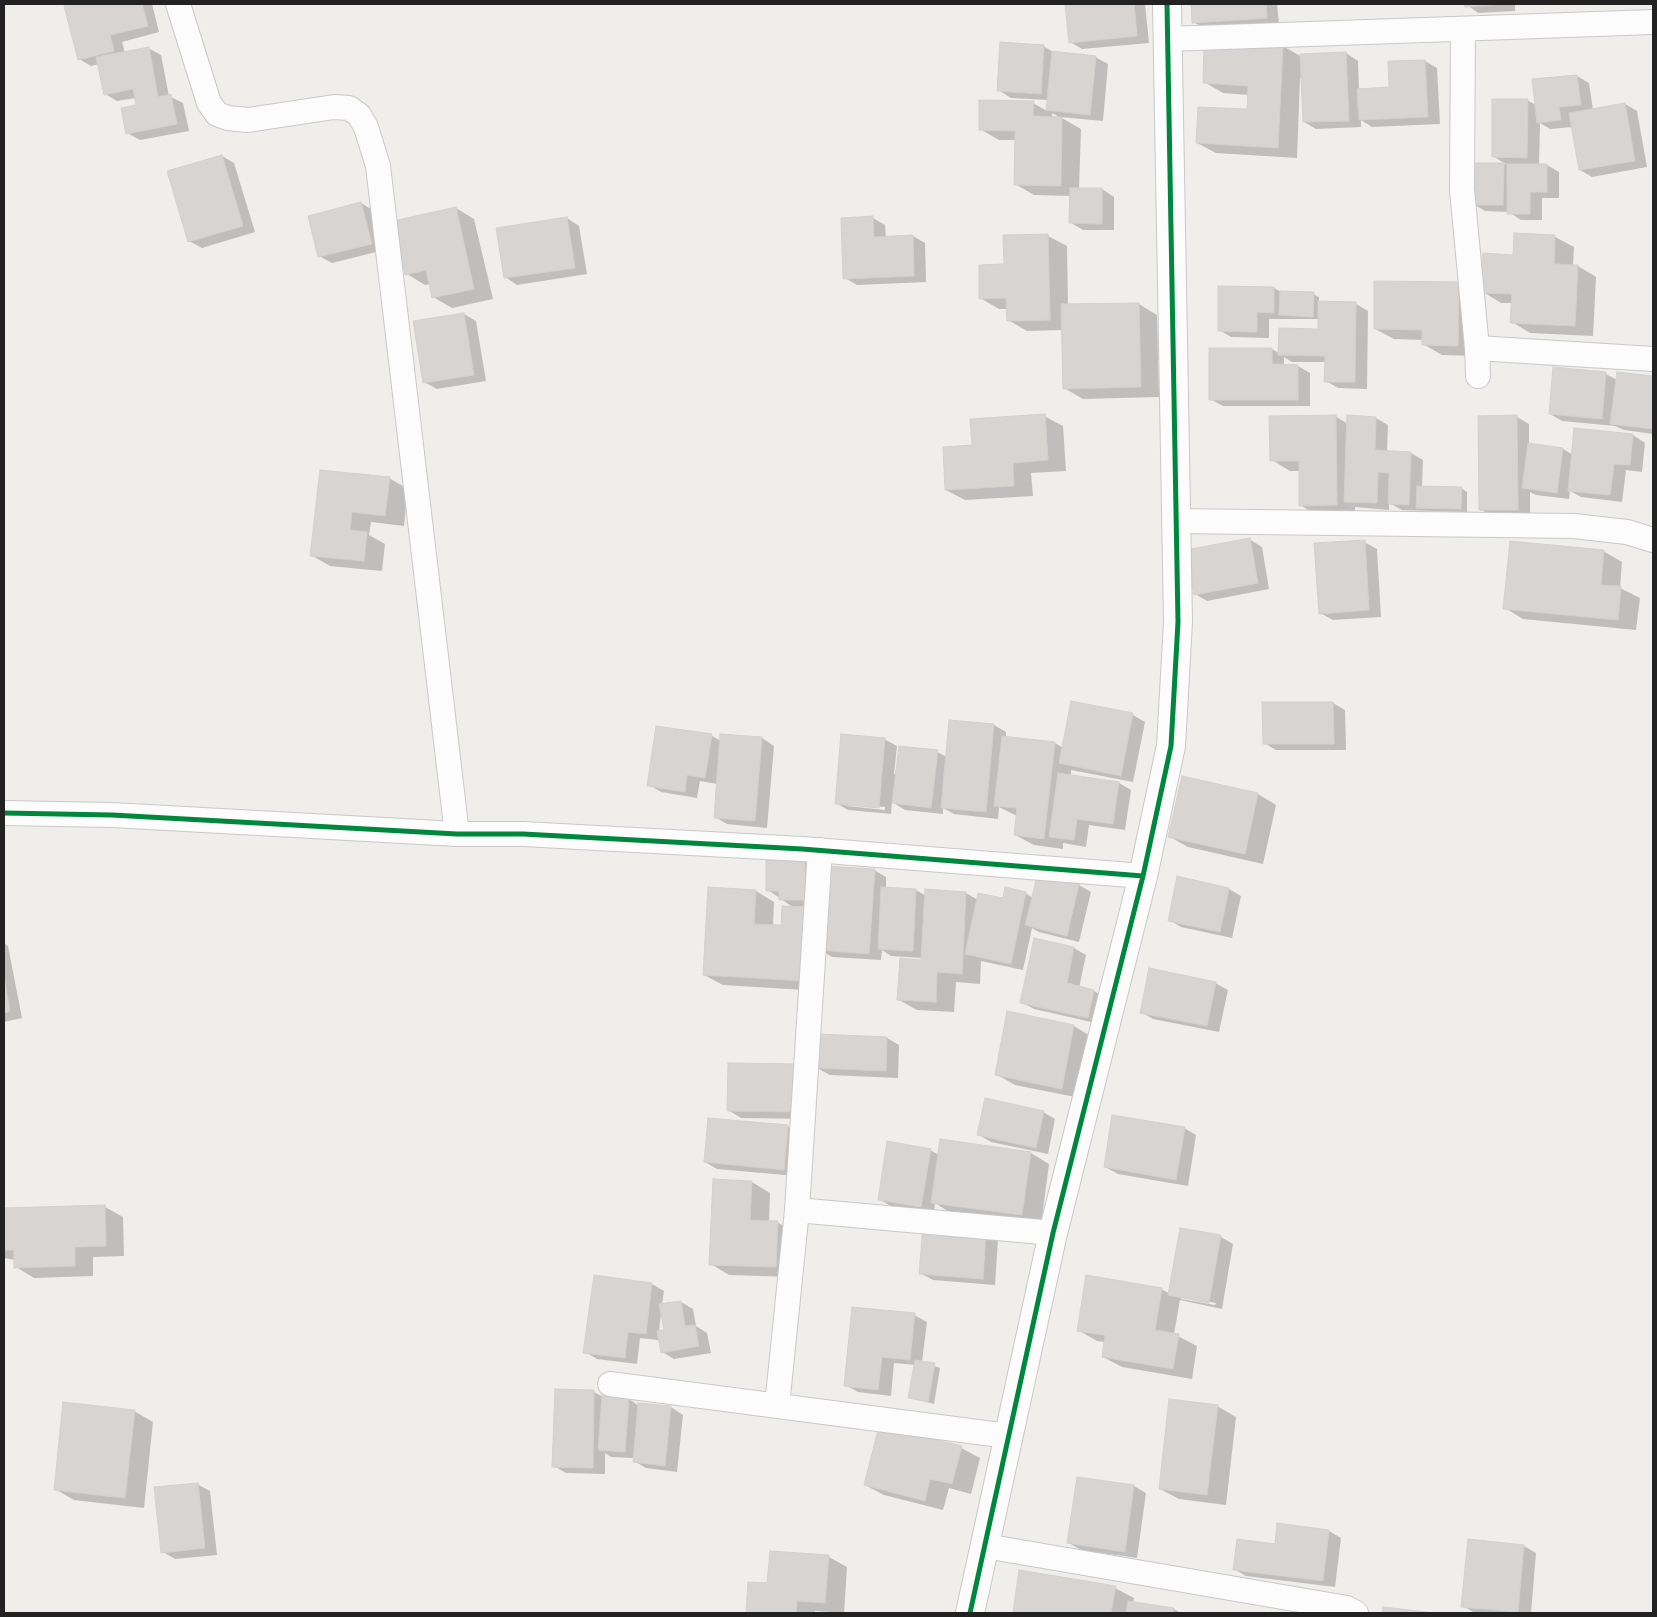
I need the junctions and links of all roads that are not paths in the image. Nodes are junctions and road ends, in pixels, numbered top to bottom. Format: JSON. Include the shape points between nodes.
{"nodes":[{"id":1,"x":178,"y":4,"type":"edge"},
{"id":2,"x":1167,"y":4,"type":"edge"},
{"id":3,"x":1653,"y":22,"type":"edge"},
{"id":4,"x":1463,"y":29,"type":"junction"},
{"id":5,"x":1167,"y":39,"type":"junction"},
{"id":6,"x":1477,"y":348,"type":"junction"},
{"id":7,"x":1653,"y":359,"type":"edge"},
{"id":8,"x":1478,"y":376,"type":"dead end"},
{"id":9,"x":1175,"y":521,"type":"junction"},
{"id":10,"x":1653,"y":540,"type":"edge"},
{"id":11,"x":4,"y":813,"type":"edge"},
{"id":12,"x":457,"y":834,"type":"junction"},
{"id":13,"x":820,"y":850,"type":"junction"},
{"id":14,"x":1143,"y":876,"type":"junction"},
{"id":15,"x":797,"y":1210,"type":"junction"},
{"id":16,"x":1053,"y":1233,"type":"junction"},
{"id":17,"x":610,"y":1384,"type":"dead end"},
{"id":18,"x":777,"y":1406,"type":"junction"},
{"id":19,"x":1008,"y":1436,"type":"junction"},
{"id":20,"x":985,"y":1546,"type":"junction"},
{"id":21,"x":970,"y":1613,"type":"edge"},
{"id":22,"x":1356,"y":1613,"type":"edge"}],
"edges":[{"from":1,"to":12,"type":"street","via":[[209,103],[218,114],[248,120],[334,107],[350,108],[366,127],[378,166]]},
{"from":2,"to":5,"type":"street"},
{"from":3,"to":4,"type":"street"},
{"from":4,"to":5,"type":"street"},
{"from":4,"to":6,"type":"street","via":[[1462,190]]},
{"from":5,"to":9,"type":"street"},
{"from":6,"to":7,"type":"street"},
{"from":6,"to":8,"type":"street"},
{"from":9,"to":10,"type":"street","via":[[1574,526],[1627,532]]},
{"from":9,"to":14,"type":"street","via":[[1178,622],[1171,746]]},
{"from":11,"to":12,"type":"street","via":[[112,815]]},
{"from":12,"to":13,"type":"street","via":[[523,834]]},
{"from":13,"to":14,"type":"street"},
{"from":13,"to":15,"type":"street"},
{"from":14,"to":16,"type":"street"},
{"from":15,"to":16,"type":"street"},
{"from":15,"to":18,"type":"street"},
{"from":16,"to":19,"type":"street"},
{"from":17,"to":18,"type":"street"},
{"from":18,"to":19,"type":"street"},
{"from":19,"to":20,"type":"street"},
{"from":20,"to":21,"type":"street"},
{"from":20,"to":22,"type":"street","via":[[1347,1608]]}]}
